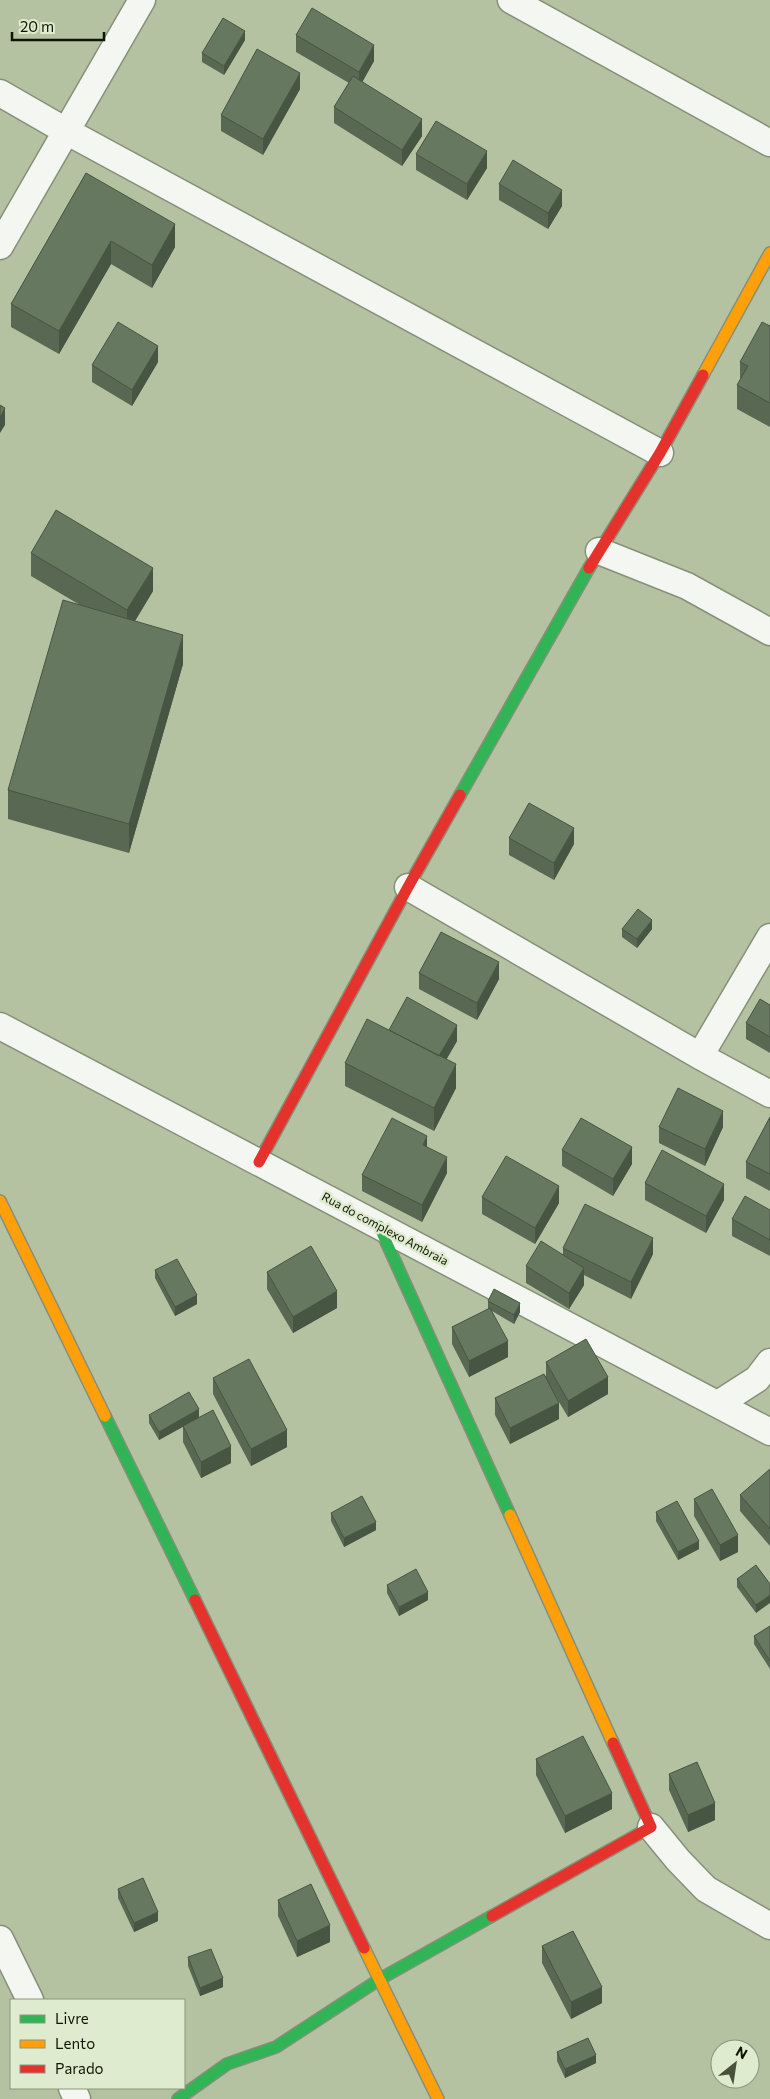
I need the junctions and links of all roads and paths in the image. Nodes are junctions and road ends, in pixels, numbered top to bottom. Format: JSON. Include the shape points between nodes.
{"nodes":[{"id":1,"x":142,"y":0,"type":"edge"},
{"id":2,"x":512,"y":0,"type":"edge"},
{"id":3,"x":0,"y":93,"type":"edge"},
{"id":4,"x":66,"y":131,"type":"junction"},
{"id":5,"x":770,"y":143,"type":"edge"},
{"id":6,"x":0,"y":246,"type":"edge"},
{"id":7,"x":770,"y":253,"type":"edge"},
{"id":8,"x":660,"y":453,"type":"junction"},
{"id":9,"x":599,"y":551,"type":"junction"},
{"id":10,"x":770,"y":632,"type":"edge"},
{"id":11,"x":408,"y":887,"type":"junction"},
{"id":12,"x":770,"y":937,"type":"edge"},
{"id":13,"x":0,"y":1026,"type":"edge"},
{"id":14,"x":700,"y":1056,"type":"junction"},
{"id":15,"x":770,"y":1094,"type":"edge"},
{"id":16,"x":259,"y":1162,"type":"junction"},
{"id":17,"x":0,"y":1201,"type":"edge"},
{"id":18,"x":379,"y":1226,"type":"junction"},
{"id":19,"x":770,"y":1362,"type":"edge"},
{"id":20,"x":718,"y":1404,"type":"junction"},
{"id":21,"x":770,"y":1432,"type":"edge"},
{"id":22,"x":651,"y":1827,"type":"junction"},
{"id":23,"x":770,"y":1926,"type":"edge"},
{"id":24,"x":0,"y":1939,"type":"edge"},
{"id":25,"x":380,"y":1979,"type":"junction"},
{"id":26,"x":30,"y":1999,"type":"edge"},
{"id":27,"x":178,"y":2099,"type":"edge"},
{"id":28,"x":438,"y":2099,"type":"edge"}],
"edges":[{"from":1,"to":4,"type":"street"},
{"from":2,"to":5,"type":"street"},
{"from":3,"to":4,"type":"street"},
{"from":4,"to":6,"type":"street"},
{"from":4,"to":8,"type":"street"},
{"from":7,"to":8,"type":"street"},
{"from":8,"to":9,"type":"street"},
{"from":9,"to":10,"type":"street","via":[[687,586]]},
{"from":9,"to":11,"type":"street"},
{"from":11,"to":14,"type":"street"},
{"from":11,"to":16,"type":"street"},
{"from":12,"to":14,"type":"street"},
{"from":13,"to":16,"type":"street","name":"Rua do complexo Ambraia"},
{"from":14,"to":15,"type":"street"},
{"from":16,"to":18,"type":"street","name":"Rua do complexo Ambraia"},
{"from":17,"to":25,"type":"street"},
{"from":18,"to":20,"type":"street","name":"Rua do complexo Ambraia"},
{"from":18,"to":22,"type":"street"},
{"from":19,"to":20,"type":"street","via":[[757,1379]]},
{"from":20,"to":21,"type":"street","name":"Rua do complexo Ambraia"},
{"from":22,"to":23,"type":"street","via":[[706,1889]]},
{"from":22,"to":25,"type":"street"},
{"from":24,"to":26,"type":"street"},
{"from":25,"to":27,"type":"street","via":[[276,2047],[227,2064]]},
{"from":25,"to":28,"type":"street"}]}
